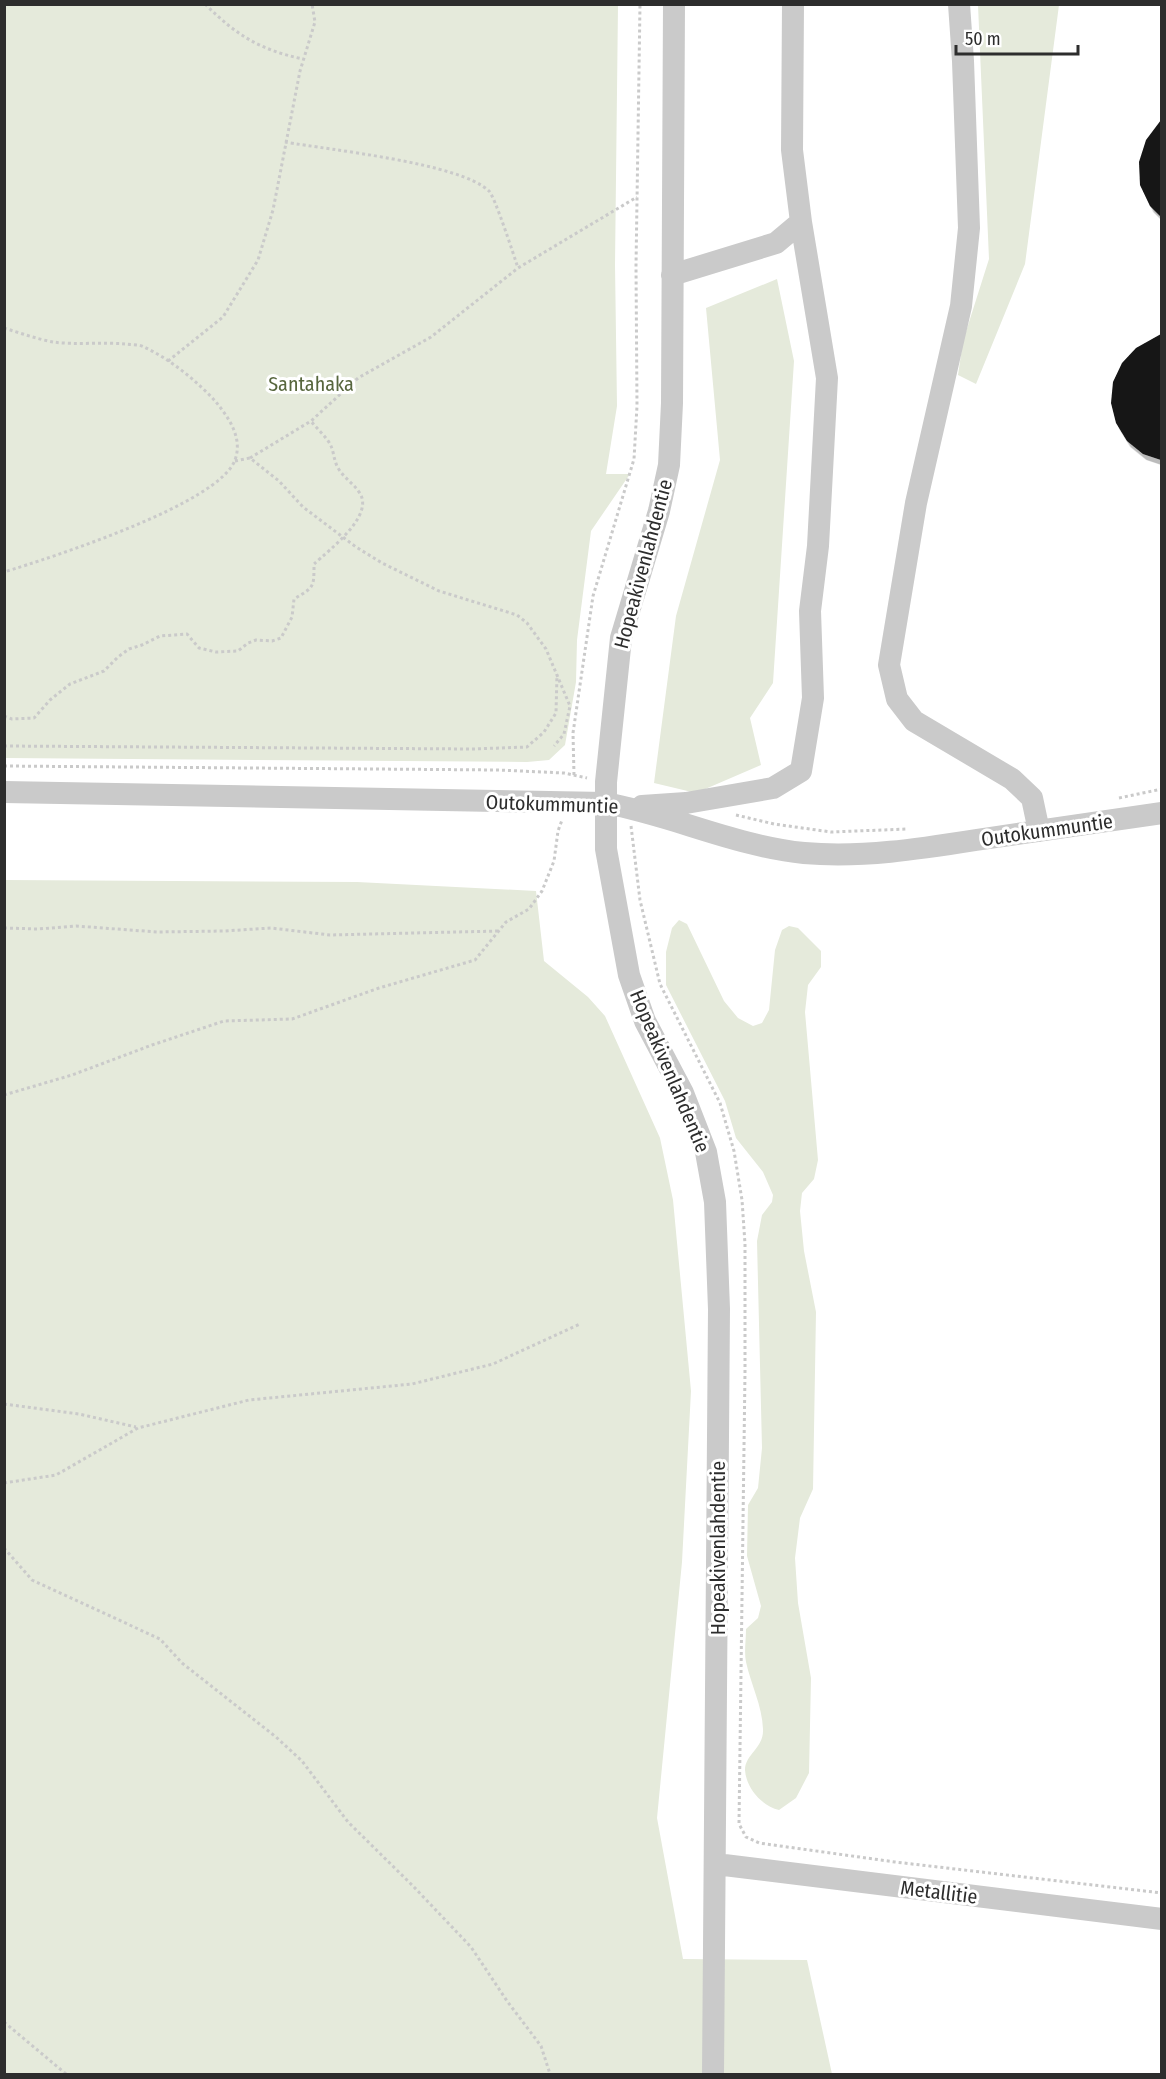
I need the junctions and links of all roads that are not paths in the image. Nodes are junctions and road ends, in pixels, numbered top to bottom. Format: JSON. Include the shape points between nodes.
{"nodes":[{"id":1,"x":674,"y":4,"type":"edge"},
{"id":2,"x":793,"y":4,"type":"edge"},
{"id":3,"x":959,"y":4,"type":"edge"},
{"id":4,"x":801,"y":222,"type":"junction"},
{"id":5,"x":672,"y":275,"type":"junction"},
{"id":6,"x":4,"y":792,"type":"edge"},
{"id":7,"x":605,"y":793,"type":"junction"},
{"id":8,"x":629,"y":807,"type":"junction"},
{"id":9,"x":1161,"y":813,"type":"edge"},
{"id":10,"x":1039,"y":831,"type":"junction"},
{"id":11,"x":716,"y":1864,"type":"junction"},
{"id":12,"x":1161,"y":1919,"type":"edge"},
{"id":13,"x":713,"y":2074,"type":"edge"}],
"edges":[{"from":1,"to":5,"type":"street","name":"Hopeakivenlahdentie"},
{"from":2,"to":4,"type":"street","via":[[792,150]]},
{"from":3,"to":10,"type":"street","via":[[969,228],[961,306],[916,503],[889,665],[897,699],[914,721],[1012,779],[1032,798]]},
{"from":4,"to":5,"type":"street","via":[[776,243]]},
{"from":4,"to":8,"type":"street","via":[[827,378],[818,546],[810,610],[813,698],[801,771],[773,788]]},
{"from":5,"to":7,"type":"street","name":"Hopeakivenlahdentie","via":[[669,465],[621,638]]},
{"from":6,"to":7,"type":"street","name":"Outokummuntie","via":[[569,802]]},
{"from":7,"to":8,"type":"street","name":"Outokummuntie"},
{"from":7,"to":11,"type":"street","name":"Hopeakivenlahdentie","via":[[606,849],[629,975],[645,1021],[693,1114],[706,1152],[715,1202],[719,1310]]},
{"from":8,"to":10,"type":"street","name":"Outokummuntie","via":[[750,844],[813,853],[867,854]]},
{"from":9,"to":10,"type":"street","name":"Outokummuntie"},
{"from":11,"to":12,"type":"street","name":"Metallitie"},
{"from":11,"to":13,"type":"street","name":"Hopeakivenlahdentie"}]}
